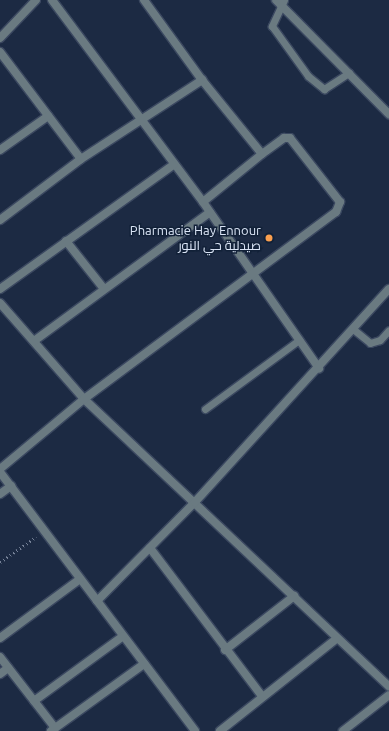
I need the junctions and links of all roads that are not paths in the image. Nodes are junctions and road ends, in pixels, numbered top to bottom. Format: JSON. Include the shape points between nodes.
{"nodes":[{"id":1,"x":36,"y":0,"type":"edge"},
{"id":2,"x":52,"y":0,"type":"edge"},
{"id":3,"x":144,"y":0,"type":"edge"},
{"id":4,"x":281,"y":2,"type":"edge"},
{"id":5,"x":0,"y":38,"type":"edge"},
{"id":6,"x":0,"y":52,"type":"edge"},
{"id":7,"x":349,"y":74,"type":"junction"},
{"id":8,"x":202,"y":80,"type":"junction"},
{"id":9,"x":389,"y":114,"type":"edge"},
{"id":10,"x":48,"y":116,"type":"junction"},
{"id":11,"x":141,"y":119,"type":"junction"},
{"id":12,"x":0,"y":150,"type":"edge"},
{"id":13,"x":262,"y":154,"type":"junction"},
{"id":14,"x":81,"y":159,"type":"junction"},
{"id":15,"x":173,"y":165,"type":"junction"},
{"id":16,"x":203,"y":202,"type":"junction"},
{"id":17,"x":210,"y":212,"type":"junction"},
{"id":18,"x":0,"y":220,"type":"edge"},
{"id":19,"x":66,"y":241,"type":"junction"},
{"id":20,"x":255,"y":275,"type":"junction"},
{"id":21,"x":0,"y":289,"type":"edge"},
{"id":22,"x":104,"y":289,"type":"junction"},
{"id":23,"x":389,"y":289,"type":"edge"},
{"id":24,"x":0,"y":303,"type":"edge"},
{"id":25,"x":353,"y":329,"type":"junction"},
{"id":26,"x":389,"y":330,"type":"edge"},
{"id":27,"x":299,"y":340,"type":"junction"},
{"id":28,"x":34,"y":341,"type":"junction"},
{"id":29,"x":319,"y":368,"type":"junction"},
{"id":30,"x":84,"y":399,"type":"junction"},
{"id":31,"x":205,"y":409,"type":"dead end"},
{"id":32,"x":0,"y":470,"type":"edge"},
{"id":33,"x":11,"y":486,"type":"junction"},
{"id":34,"x":0,"y":494,"type":"edge"},
{"id":35,"x":195,"y":502,"type":"junction"},
{"id":36,"x":150,"y":548,"type":"junction"},
{"id":37,"x":80,"y":579,"type":"junction"},
{"id":38,"x":294,"y":596,"type":"junction"},
{"id":39,"x":97,"y":601,"type":"junction"},
{"id":40,"x":123,"y":636,"type":"junction"},
{"id":41,"x":0,"y":638,"type":"edge"},
{"id":42,"x":336,"y":639,"type":"junction"},
{"id":43,"x":225,"y":650,"type":"junction"},
{"id":44,"x":0,"y":657,"type":"edge"},
{"id":45,"x":144,"y":664,"type":"junction"},
{"id":46,"x":8,"y":668,"type":"junction"},
{"id":47,"x":0,"y":674,"type":"edge"},
{"id":48,"x":389,"y":686,"type":"edge"},
{"id":49,"x":389,"y":695,"type":"edge"},
{"id":50,"x":262,"y":696,"type":"junction"},
{"id":51,"x":34,"y":701,"type":"junction"},
{"id":52,"x":53,"y":729,"type":"edge"},
{"id":53,"x":195,"y":731,"type":"edge"},
{"id":54,"x":220,"y":731,"type":"edge"},
{"id":55,"x":344,"y":731,"type":"edge"}],
"edges":[{"from":1,"to":5,"type":"street"},
{"from":2,"to":11,"type":"street"},
{"from":3,"to":8,"type":"street"},
{"from":4,"to":7,"type":"street"},
{"from":4,"to":7,"type":"lane","via":[[272,26],[275,35],[317,86],[324,90]]},
{"from":6,"to":10,"type":"street"},
{"from":7,"to":9,"type":"street"},
{"from":8,"to":11,"type":"street"},
{"from":8,"to":13,"type":"street"},
{"from":10,"to":12,"type":"street"},
{"from":10,"to":14,"type":"street"},
{"from":11,"to":14,"type":"street"},
{"from":11,"to":15,"type":"street"},
{"from":13,"to":16,"type":"street"},
{"from":13,"to":20,"type":"street","via":[[284,138],[290,138],[340,202],[336,212]]},
{"from":14,"to":18,"type":"street"},
{"from":15,"to":16,"type":"street"},
{"from":15,"to":19,"type":"street"},
{"from":16,"to":17,"type":"street"},
{"from":17,"to":20,"type":"street"},
{"from":17,"to":22,"type":"street"},
{"from":19,"to":21,"type":"street"},
{"from":19,"to":22,"type":"street"},
{"from":20,"to":27,"type":"street"},
{"from":20,"to":30,"type":"street"},
{"from":22,"to":28,"type":"street"},
{"from":23,"to":25,"type":"street"},
{"from":24,"to":28,"type":"street"},
{"from":25,"to":26,"type":"lane","via":[[370,343],[380,340]]},
{"from":25,"to":29,"type":"street"},
{"from":27,"to":29,"type":"street"},
{"from":27,"to":31,"type":"lane"},
{"from":28,"to":30,"type":"street"},
{"from":29,"to":35,"type":"street"},
{"from":30,"to":32,"type":"street"},
{"from":30,"to":35,"type":"street"},
{"from":32,"to":33,"type":"street"},
{"from":33,"to":34,"type":"street"},
{"from":33,"to":37,"type":"street"},
{"from":35,"to":36,"type":"street"},
{"from":35,"to":38,"type":"street"},
{"from":36,"to":39,"type":"street"},
{"from":36,"to":43,"type":"street"},
{"from":37,"to":39,"type":"street"},
{"from":37,"to":41,"type":"street"},
{"from":38,"to":42,"type":"street"},
{"from":38,"to":43,"type":"street"},
{"from":39,"to":40,"type":"street"},
{"from":40,"to":45,"type":"street"},
{"from":40,"to":51,"type":"street"},
{"from":42,"to":48,"type":"street"},
{"from":42,"to":50,"type":"street"},
{"from":43,"to":50,"type":"street"},
{"from":44,"to":46,"type":"street"},
{"from":45,"to":52,"type":"street"},
{"from":45,"to":53,"type":"street"},
{"from":46,"to":47,"type":"street"},
{"from":46,"to":51,"type":"street"},
{"from":49,"to":55,"type":"street"},
{"from":50,"to":54,"type":"street"},
{"from":51,"to":52,"type":"street"}]}
